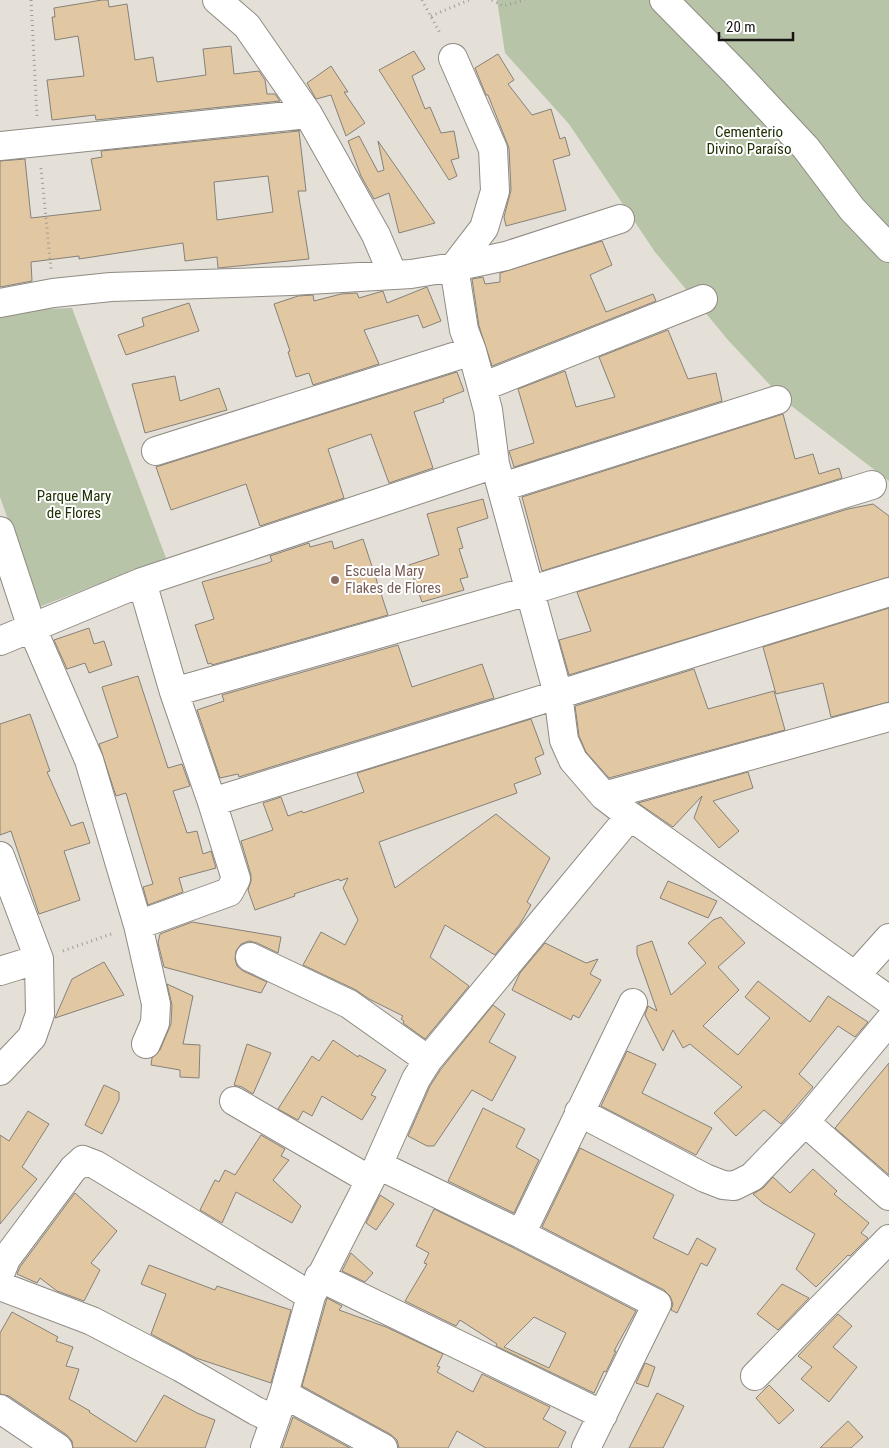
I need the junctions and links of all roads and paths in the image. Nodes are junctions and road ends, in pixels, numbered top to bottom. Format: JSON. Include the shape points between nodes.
{"nodes":[{"id":1,"x":31,"y":0,"type":"edge"},
{"id":2,"x":217,"y":0,"type":"edge"},
{"id":3,"x":422,"y":0,"type":"edge"},
{"id":4,"x":469,"y":0,"type":"edge"},
{"id":5,"x":492,"y":0,"type":"edge"},
{"id":6,"x":525,"y":0,"type":"edge"},
{"id":7,"x":664,"y":0,"type":"edge"},
{"id":8,"x":431,"y":16,"type":"junction"},
{"id":9,"x":453,"y":58,"type":"joint"},
{"id":10,"x":308,"y":114,"type":"junction"},
{"id":11,"x":39,"y":143,"type":"junction"},
{"id":12,"x":0,"y":146,"type":"edge"},
{"id":13,"x":620,"y":219,"type":"dead end"},
{"id":14,"x":889,"y":248,"type":"edge"},
{"id":15,"x":454,"y":267,"type":"junction"},
{"id":16,"x":393,"y":275,"type":"junction"},
{"id":17,"x":53,"y":293,"type":"junction"},
{"id":18,"x":703,"y":299,"type":"dead end"},
{"id":19,"x":0,"y":303,"type":"edge"},
{"id":20,"x":472,"y":351,"type":"junction"},
{"id":21,"x":482,"y":387,"type":"junction"},
{"id":22,"x":777,"y":400,"type":"dead end"},
{"id":23,"x":156,"y":451,"type":"dead end"},
{"id":24,"x":499,"y":476,"type":"junction"},
{"id":25,"x":872,"y":485,"type":"dead end"},
{"id":26,"x":0,"y":531,"type":"edge"},
{"id":27,"x":142,"y":582,"type":"junction"},
{"id":28,"x":529,"y":591,"type":"junction"},
{"id":29,"x":889,"y":592,"type":"edge"},
{"id":30,"x":32,"y":628,"type":"junction"},
{"id":31,"x":0,"y":641,"type":"edge"},
{"id":32,"x":174,"y":692,"type":"junction"},
{"id":33,"x":558,"y":694,"type":"junction"},
{"id":34,"x":889,"y":717,"type":"edge"},
{"id":35,"x":604,"y":796,"type":"junction"},
{"id":36,"x":212,"y":802,"type":"junction"},
{"id":37,"x":630,"y":816,"type":"junction"},
{"id":38,"x":0,"y":856,"type":"edge"},
{"id":39,"x":138,"y":925,"type":"junction"},
{"id":40,"x":889,"y":938,"type":"edge"},
{"id":41,"x":250,"y":957,"type":"dead end"},
{"id":42,"x":38,"y":959,"type":"junction"},
{"id":43,"x":0,"y":970,"type":"edge"},
{"id":44,"x":855,"y":976,"type":"junction"},
{"id":45,"x":889,"y":1000,"type":"edge"},
{"id":46,"x":633,"y":1003,"type":"dead end"},
{"id":47,"x":889,"y":1021,"type":"edge"},
{"id":48,"x":146,"y":1044,"type":"dead end"},
{"id":49,"x":428,"y":1060,"type":"junction"},
{"id":50,"x":0,"y":1071,"type":"edge"},
{"id":51,"x":234,"y":1101,"type":"dead end"},
{"id":52,"x":579,"y":1112,"type":"junction"},
{"id":53,"x":805,"y":1122,"type":"junction"},
{"id":54,"x":374,"y":1173,"type":"junction"},
{"id":55,"x":889,"y":1196,"type":"edge"},
{"id":56,"x":521,"y":1234,"type":"junction"},
{"id":57,"x":889,"y":1239,"type":"edge"},
{"id":58,"x":0,"y":1274,"type":"edge"},
{"id":59,"x":0,"y":1286,"type":"edge"},
{"id":60,"x":315,"y":1286,"type":"junction"},
{"id":61,"x":755,"y":1376,"type":"dead end"},
{"id":62,"x":284,"y":1394,"type":"junction"},
{"id":63,"x":0,"y":1409,"type":"edge"},
{"id":64,"x":603,"y":1415,"type":"junction"},
{"id":65,"x":275,"y":1420,"type":"junction"},
{"id":66,"x":58,"y":1448,"type":"edge"},
{"id":67,"x":265,"y":1448,"type":"edge"},
{"id":68,"x":383,"y":1448,"type":"edge"},
{"id":69,"x":586,"y":1448,"type":"edge"}],
"edges":[{"from":1,"to":11,"type":"path"},
{"from":2,"to":10,"type":"street","via":[[247,26]]},
{"from":3,"to":8,"type":"path"},
{"from":4,"to":8,"type":"path"},
{"from":5,"to":6,"type":"path","via":[[504,6]]},
{"from":7,"to":14,"type":"street","via":[[806,148],[852,209]]},
{"from":8,"to":9,"type":"path"},
{"from":9,"to":15,"type":"street","via":[[493,149],[495,191],[484,228]]},
{"from":10,"to":11,"type":"street"},
{"from":10,"to":16,"type":"street","via":[[376,235]]},
{"from":11,"to":12,"type":"street"},
{"from":11,"to":17,"type":"path"},
{"from":13,"to":15,"type":"street","via":[[506,256]]},
{"from":15,"to":16,"type":"street"},
{"from":15,"to":20,"type":"street","via":[[464,330]]},
{"from":16,"to":17,"type":"street","via":[[111,287]]},
{"from":17,"to":19,"type":"street"},
{"from":18,"to":21,"type":"street"},
{"from":20,"to":21,"type":"street"},
{"from":20,"to":23,"type":"street"},
{"from":21,"to":24,"type":"street"},
{"from":22,"to":24,"type":"street"},
{"from":24,"to":27,"type":"street"},
{"from":24,"to":28,"type":"street"},
{"from":25,"to":28,"type":"street"},
{"from":26,"to":30,"type":"street"},
{"from":27,"to":30,"type":"street"},
{"from":27,"to":32,"type":"street"},
{"from":28,"to":32,"type":"street"},
{"from":28,"to":33,"type":"street"},
{"from":29,"to":33,"type":"street"},
{"from":30,"to":31,"type":"street"},
{"from":30,"to":39,"type":"street","via":[[89,760]]},
{"from":32,"to":36,"type":"street"},
{"from":33,"to":35,"type":"street","via":[[564,740],[573,760]]},
{"from":33,"to":36,"type":"street"},
{"from":34,"to":35,"type":"street"},
{"from":35,"to":37,"type":"street"},
{"from":36,"to":39,"type":"street","via":[[236,879],[229,892]]},
{"from":37,"to":44,"type":"street"},
{"from":37,"to":49,"type":"street"},
{"from":38,"to":42,"type":"street"},
{"from":39,"to":42,"type":"path"},
{"from":39,"to":48,"type":"street","via":[[156,1004],[154,1023]]},
{"from":40,"to":44,"type":"street"},
{"from":41,"to":49,"type":"street","via":[[349,1004]]},
{"from":42,"to":43,"type":"street"},
{"from":42,"to":50,"type":"street","via":[[40,1014],[32,1037]]},
{"from":44,"to":45,"type":"street"},
{"from":46,"to":52,"type":"street"},
{"from":47,"to":53,"type":"street"},
{"from":49,"to":54,"type":"street","via":[[416,1079]]},
{"from":51,"to":54,"type":"street"},
{"from":52,"to":53,"type":"street","via":[[723,1186],[734,1186],[752,1177]]},
{"from":52,"to":56,"type":"street"},
{"from":53,"to":55,"type":"street"},
{"from":54,"to":56,"type":"street"},
{"from":54,"to":60,"type":"street"},
{"from":56,"to":64,"type":"street","via":[[657,1304]]},
{"from":57,"to":61,"type":"street"},
{"from":58,"to":60,"type":"street","via":[[6,1259],[83,1160]]},
{"from":59,"to":65,"type":"street","via":[[92,1321]]},
{"from":60,"to":62,"type":"street"},
{"from":60,"to":64,"type":"street"},
{"from":62,"to":65,"type":"street"},
{"from":62,"to":68,"type":"street"},
{"from":63,"to":66,"type":"street"},
{"from":64,"to":69,"type":"street"},
{"from":65,"to":67,"type":"street"}]}
